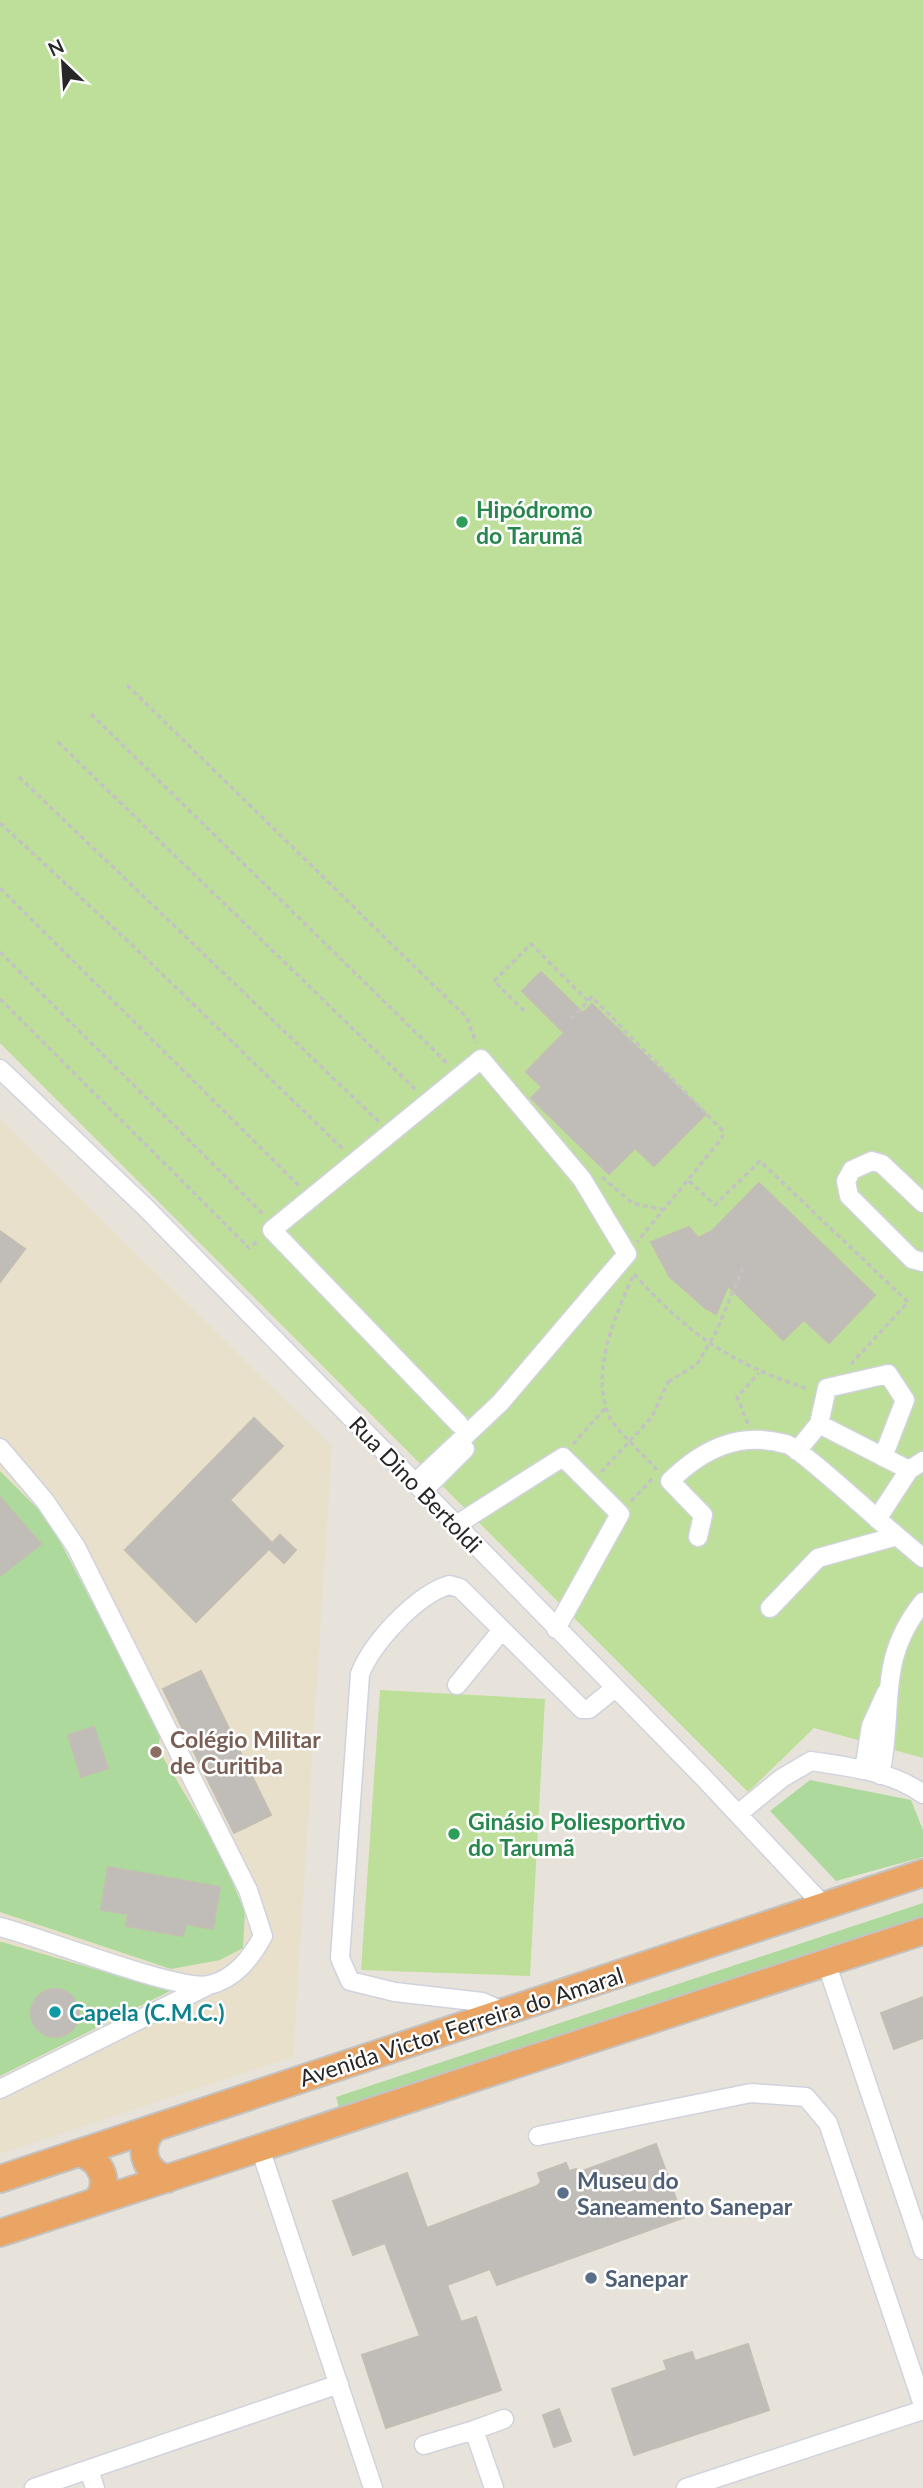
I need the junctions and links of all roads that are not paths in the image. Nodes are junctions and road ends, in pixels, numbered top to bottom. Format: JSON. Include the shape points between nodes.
{"nodes":[{"id":1,"x":0,"y":1069,"type":"edge"},
{"id":2,"x":923,"y":1203,"type":"edge"},
{"id":3,"x":923,"y":1262,"type":"edge"},
{"id":4,"x":819,"y":1424,"type":"junction"},
{"id":5,"x":463,"y":1428,"type":"junction"},
{"id":6,"x":0,"y":1448,"type":"edge"},
{"id":7,"x":797,"y":1451,"type":"junction"},
{"id":8,"x":883,"y":1457,"type":"junction"},
{"id":9,"x":916,"y":1466,"type":"edge"},
{"id":10,"x":415,"y":1483,"type":"junction"},
{"id":11,"x":877,"y":1520,"type":"junction"},
{"id":12,"x":456,"y":1525,"type":"junction"},
{"id":13,"x":897,"y":1536,"type":"junction"},
{"id":14,"x":698,"y":1537,"type":"dead end"},
{"id":15,"x":923,"y":1558,"type":"edge"},
{"id":16,"x":923,"y":1602,"type":"edge"},
{"id":17,"x":770,"y":1608,"type":"dead end"},
{"id":18,"x":556,"y":1629,"type":"junction"},
{"id":19,"x":502,"y":1630,"type":"junction"},
{"id":20,"x":457,"y":1685,"type":"dead end"},
{"id":21,"x":615,"y":1688,"type":"junction"},
{"id":22,"x":872,"y":1773,"type":"junction"},
{"id":23,"x":923,"y":1794,"type":"edge"},
{"id":24,"x":738,"y":1814,"type":"junction"},
{"id":25,"x":923,"y":1873,"type":"edge"},
{"id":26,"x":824,"y":1906,"type":"junction"},
{"id":27,"x":0,"y":1927,"type":"edge"},
{"id":28,"x":923,"y":1930,"type":"edge"},
{"id":29,"x":826,"y":1962,"type":"junction"},
{"id":30,"x":207,"y":1986,"type":"junction"},
{"id":31,"x":505,"y":2012,"type":"junction"},
{"id":32,"x":0,"y":2089,"type":"edge"},
{"id":33,"x":154,"y":2128,"type":"junction"},
{"id":34,"x":538,"y":2136,"type":"dead end"},
{"id":35,"x":260,"y":2148,"type":"junction"},
{"id":36,"x":79,"y":2153,"type":"junction"},
{"id":37,"x":0,"y":2179,"type":"edge"},
{"id":38,"x":166,"y":2179,"type":"junction"},
{"id":39,"x":95,"y":2202,"type":"junction"},
{"id":40,"x":0,"y":2233,"type":"edge"},
{"id":41,"x":923,"y":2250,"type":"edge"},
{"id":42,"x":339,"y":2385,"type":"junction"},
{"id":43,"x":923,"y":2405,"type":"edge"},
{"id":44,"x":923,"y":2410,"type":"edge"},
{"id":45,"x":504,"y":2419,"type":"dead end"},
{"id":46,"x":474,"y":2430,"type":"junction"},
{"id":47,"x":424,"y":2445,"type":"dead end"},
{"id":48,"x":89,"y":2470,"type":"junction"},
{"id":49,"x":34,"y":2488,"type":"edge"},
{"id":50,"x":95,"y":2488,"type":"edge"},
{"id":51,"x":373,"y":2488,"type":"edge"},
{"id":52,"x":494,"y":2488,"type":"edge"},
{"id":53,"x":686,"y":2488,"type":"edge"}],
"edges":[{"from":1,"to":10,"type":"street","name":"Rua Dino Bertoldi","via":[[145,1207]]},
{"from":2,"to":3,"type":"street","via":[[882,1164],[872,1161],[852,1170],[846,1181],[849,1196],[912,1259]]},
{"from":4,"to":7,"type":"street"},
{"from":4,"to":8,"type":"street"},
{"from":4,"to":8,"type":"street","via":[[827,1388],[888,1374],[905,1400]]},
{"from":5,"to":5,"type":"street","via":[[500,1403],[627,1254],[582,1179],[481,1059],[274,1229]]},
{"from":5,"to":10,"type":"street","via":[[467,1447]]},
{"from":6,"to":30,"type":"street","via":[[46,1501],[76,1548],[248,1890],[263,1936],[251,1958],[227,1978]]},
{"from":7,"to":11,"type":"street"},
{"from":7,"to":14,"type":"street","via":[[788,1444],[735,1439],[665,1476],[703,1515]]},
{"from":8,"to":9,"type":"street"},
{"from":9,"to":11,"type":"street"},
{"from":10,"to":12,"type":"street","name":"Rua Dino Bertoldi"},
{"from":11,"to":13,"type":"street"},
{"from":12,"to":18,"type":"street","name":"Rua Dino Bertoldi"},
{"from":12,"to":18,"type":"street","via":[[563,1457],[620,1514]]},
{"from":13,"to":15,"type":"street"},
{"from":13,"to":17,"type":"street","via":[[818,1558]]},
{"from":16,"to":22,"type":"street","via":[[889,1668],[888,1717]]},
{"from":18,"to":21,"type":"street","name":"Rua Dino Bertoldi"},
{"from":19,"to":20,"type":"street"},
{"from":19,"to":21,"type":"street","via":[[582,1709],[589,1709]]},
{"from":19,"to":31,"type":"street","via":[[460,1588],[449,1585],[423,1598],[373,1647],[364,1663],[357,1686],[341,1958],[350,1981],[395,1992],[482,2002]]},
{"from":21,"to":24,"type":"street","name":"Rua Dino Bertoldi"},
{"from":22,"to":23,"type":"street","via":[[911,1785]]},
{"from":22,"to":24,"type":"street","via":[[811,1761]]},
{"from":24,"to":26,"type":"street","name":"Rua Dino Bertoldi"},
{"from":25,"to":26,"type":"highway","name":"Avenida Victor Ferreira do Amaral"},
{"from":26,"to":31,"type":"highway","name":"Avenida Victor Ferreira do Amaral"},
{"from":27,"to":30,"type":"street","via":[[166,1979]]},
{"from":28,"to":29,"type":"highway"},
{"from":29,"to":35,"type":"highway"},
{"from":29,"to":41,"type":"street"},
{"from":30,"to":32,"type":"street"},
{"from":31,"to":33,"type":"highway","name":"Avenida Victor Ferreira do Amaral"},
{"from":33,"to":36,"type":"highway","name":"Avenida Victor Ferreira do Amaral"},
{"from":33,"to":38,"type":"highway","via":[[146,2138],[145,2157],[152,2171]]},
{"from":34,"to":43,"type":"street","via":[[751,2093],[806,2097],[828,2123]]},
{"from":35,"to":38,"type":"highway"},
{"from":35,"to":42,"type":"street"},
{"from":36,"to":37,"type":"highway","name":"Avenida Victor Ferreira do Amaral"},
{"from":36,"to":39,"type":"highway","via":[[94,2160],[103,2174],[102,2191]]},
{"from":38,"to":39,"type":"highway"},
{"from":39,"to":40,"type":"highway"},
{"from":42,"to":48,"type":"street"},
{"from":42,"to":51,"type":"street"},
{"from":44,"to":53,"type":"street"},
{"from":45,"to":46,"type":"street"},
{"from":46,"to":47,"type":"street"},
{"from":46,"to":52,"type":"street"},
{"from":48,"to":49,"type":"street"},
{"from":48,"to":50,"type":"street"}]}
